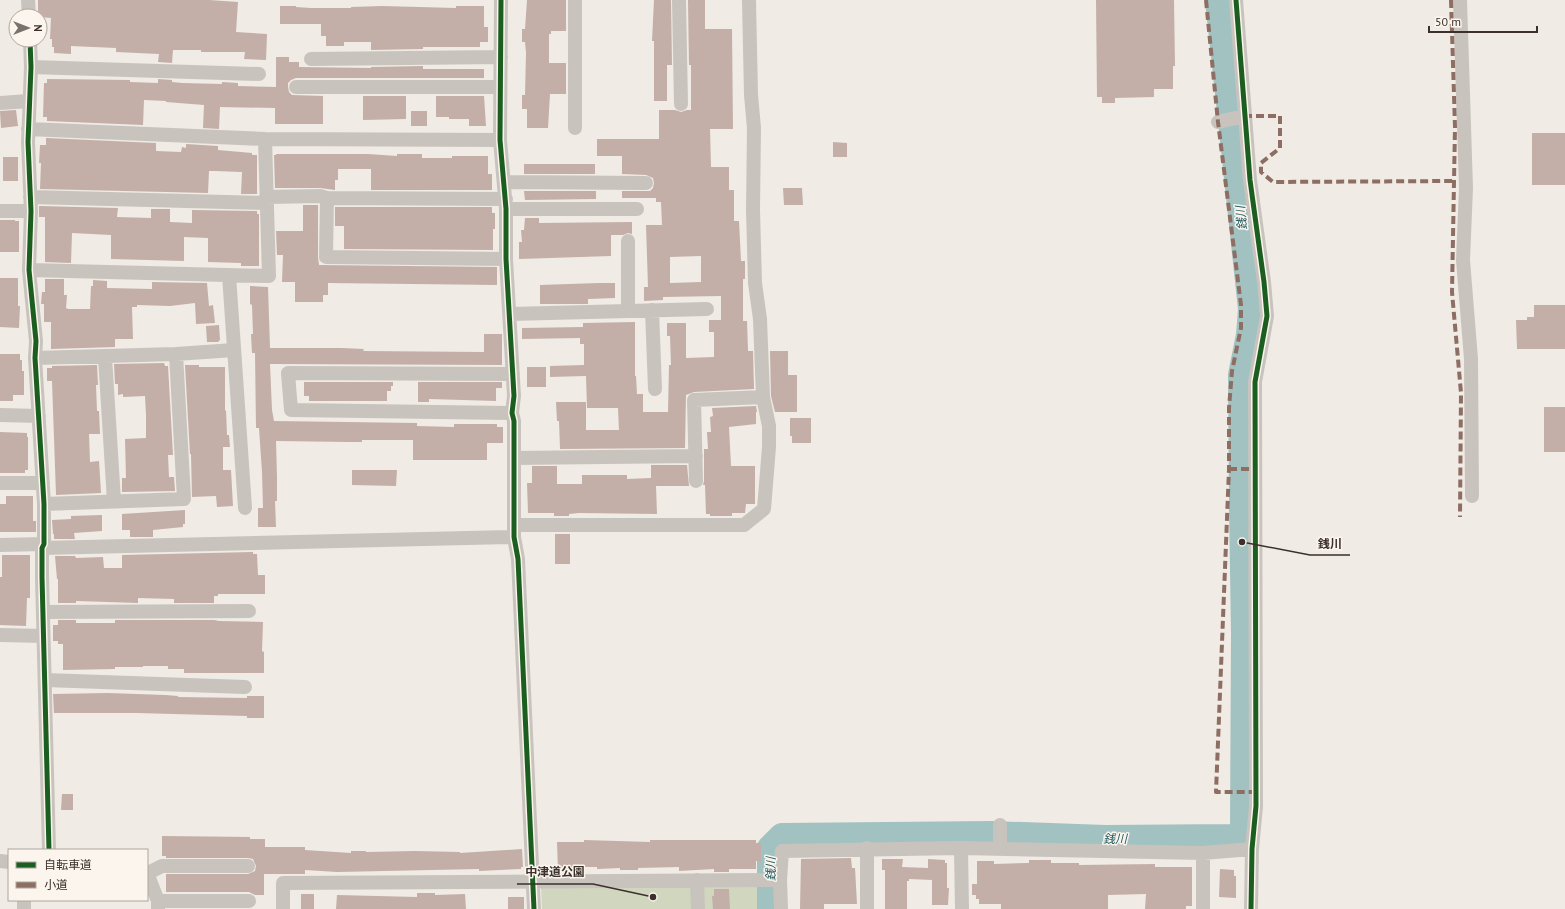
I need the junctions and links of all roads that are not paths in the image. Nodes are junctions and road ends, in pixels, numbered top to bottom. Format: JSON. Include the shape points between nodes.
{"nodes":[{"id":1,"x":501,"y":0,"type":"edge"},
{"id":2,"x":575,"y":0,"type":"edge"},
{"id":3,"x":679,"y":0,"type":"edge"},
{"id":4,"x":749,"y":0,"type":"edge"},
{"id":5,"x":1236,"y":0,"type":"edge"},
{"id":6,"x":1460,"y":0,"type":"edge"},
{"id":7,"x":30,"y":48,"type":"edge"},
{"id":8,"x":501,"y":58,"type":"junction"},
{"id":9,"x":311,"y":59,"type":"dead end"},
{"id":10,"x":31,"y":67,"type":"junction"},
{"id":11,"x":259,"y":74,"type":"dead end"},
{"id":12,"x":296,"y":87,"type":"dead end"},
{"id":13,"x":500,"y":87,"type":"junction"},
{"id":14,"x":29,"y":101,"type":"junction"},
{"id":15,"x":0,"y":102,"type":"edge"},
{"id":16,"x":681,"y":104,"type":"dead end"},
{"id":17,"x":1242,"y":117,"type":"junction"},
{"id":18,"x":1219,"y":121,"type":"dead end"},
{"id":19,"x":575,"y":128,"type":"dead end"},
{"id":20,"x":28,"y":129,"type":"junction"},
{"id":21,"x":265,"y":139,"type":"junction"},
{"id":22,"x":500,"y":140,"type":"junction"},
{"id":23,"x":504,"y":182,"type":"junction"},
{"id":24,"x":646,"y":183,"type":"dead end"},
{"id":25,"x":30,"y":197,"type":"junction"},
{"id":26,"x":327,"y":198,"type":"junction"},
{"id":27,"x":266,"y":200,"type":"junction"},
{"id":28,"x":506,"y":204,"type":"junction"},
{"id":29,"x":637,"y":210,"type":"dead end"},
{"id":30,"x":0,"y":211,"type":"edge"},
{"id":31,"x":31,"y":212,"type":"junction"},
{"id":32,"x":628,"y":241,"type":"dead end"},
{"id":33,"x":506,"y":260,"type":"junction"},
{"id":34,"x":29,"y":270,"type":"junction"},
{"id":35,"x":229,"y":275,"type":"junction"},
{"id":36,"x":707,"y":309,"type":"dead end"},
{"id":37,"x":652,"y":310,"type":"junction"},
{"id":38,"x":628,"y":311,"type":"junction"},
{"id":39,"x":510,"y":314,"type":"junction"},
{"id":40,"x":234,"y":350,"type":"junction"},
{"id":41,"x":176,"y":354,"type":"junction"},
{"id":42,"x":105,"y":357,"type":"junction"},
{"id":43,"x":35,"y":358,"type":"junction"},
{"id":44,"x":513,"y":374,"type":"junction"},
{"id":45,"x":655,"y":389,"type":"dead end"},
{"id":46,"x":763,"y":397,"type":"junction"},
{"id":47,"x":512,"y":413,"type":"junction"},
{"id":48,"x":0,"y":415,"type":"edge"},
{"id":49,"x":39,"y":416,"type":"junction"},
{"id":50,"x":696,"y":456,"type":"junction"},
{"id":51,"x":514,"y":458,"type":"junction"},
{"id":52,"x":696,"y":481,"type":"dead end"},
{"id":53,"x":0,"y":483,"type":"edge"},
{"id":54,"x":43,"y":483,"type":"junction"},
{"id":55,"x":1472,"y":496,"type":"dead end"},
{"id":56,"x":114,"y":501,"type":"junction"},
{"id":57,"x":44,"y":504,"type":"junction"},
{"id":58,"x":245,"y":508,"type":"dead end"},
{"id":59,"x":514,"y":531,"type":"junction"},
{"id":60,"x":0,"y":545,"type":"edge"},
{"id":61,"x":43,"y":546,"type":"junction"},
{"id":62,"x":249,"y":611,"type":"dead end"},
{"id":63,"x":43,"y":612,"type":"junction"},
{"id":64,"x":0,"y":635,"type":"edge"},
{"id":65,"x":43,"y":636,"type":"junction"},
{"id":66,"x":45,"y":680,"type":"junction"},
{"id":67,"x":245,"y":687,"type":"dead end"},
{"id":68,"x":1000,"y":825,"type":"dead end"},
{"id":69,"x":867,"y":848,"type":"junction"},
{"id":70,"x":961,"y":848,"type":"junction"},
{"id":71,"x":1000,"y":848,"type":"junction"},
{"id":72,"x":48,"y":849,"type":"edge"},
{"id":73,"x":1252,"y":849,"type":"junction"},
{"id":74,"x":1202,"y":852,"type":"junction"},
{"id":75,"x":248,"y":866,"type":"dead end"},
{"id":76,"x":148,"y":873,"type":"edge"},
{"id":77,"x":148,"y":876,"type":"edge"},
{"id":78,"x":697,"y":880,"type":"junction"},
{"id":79,"x":773,"y":880,"type":"junction"},
{"id":80,"x":533,"y":881,"type":"junction"},
{"id":81,"x":249,"y":901,"type":"dead end"},
{"id":82,"x":158,"y":905,"type":"edge"},
{"id":83,"x":283,"y":909,"type":"edge"},
{"id":84,"x":534,"y":909,"type":"edge"},
{"id":85,"x":698,"y":909,"type":"edge"},
{"id":86,"x":781,"y":909,"type":"edge"},
{"id":87,"x":867,"y":909,"type":"edge"},
{"id":88,"x":962,"y":909,"type":"edge"},
{"id":89,"x":1203,"y":909,"type":"edge"},
{"id":90,"x":1251,"y":909,"type":"edge"}],
"edges":[{"from":1,"to":8,"type":"street"},
{"from":2,"to":19,"type":"street"},
{"from":3,"to":16,"type":"street"},
{"from":4,"to":46,"type":"street","via":[[754,128],[755,283],[760,319]]},
{"from":5,"to":17,"type":"street"},
{"from":6,"to":55,"type":"street","via":[[1466,188],[1463,260],[1471,359]]},
{"from":7,"to":10,"type":"street"},
{"from":8,"to":9,"type":"street"},
{"from":8,"to":13,"type":"street"},
{"from":10,"to":11,"type":"street"},
{"from":10,"to":14,"type":"street"},
{"from":12,"to":13,"type":"street"},
{"from":13,"to":22,"type":"street"},
{"from":14,"to":15,"type":"street"},
{"from":14,"to":20,"type":"street"},
{"from":17,"to":18,"type":"street"},
{"from":17,"to":73,"type":"street","via":[[1264,282],[1266,316],[1256,382],[1256,806]]},
{"from":20,"to":21,"type":"street"},
{"from":20,"to":25,"type":"street"},
{"from":21,"to":22,"type":"street"},
{"from":21,"to":27,"type":"street"},
{"from":22,"to":23,"type":"street"},
{"from":23,"to":24,"type":"street"},
{"from":23,"to":28,"type":"street"},
{"from":25,"to":27,"type":"street"},
{"from":25,"to":31,"type":"street"},
{"from":26,"to":27,"type":"street","via":[[320,196]]},
{"from":26,"to":28,"type":"street"},
{"from":26,"to":33,"type":"street","via":[[326,257]]},
{"from":27,"to":35,"type":"street","via":[[269,276]]},
{"from":28,"to":29,"type":"street"},
{"from":28,"to":33,"type":"street"},
{"from":30,"to":31,"type":"street"},
{"from":31,"to":34,"type":"street"},
{"from":32,"to":38,"type":"street"},
{"from":33,"to":39,"type":"street"},
{"from":34,"to":35,"type":"street"},
{"from":34,"to":43,"type":"street","via":[[36,341]]},
{"from":35,"to":40,"type":"street"},
{"from":36,"to":37,"type":"street"},
{"from":37,"to":38,"type":"street"},
{"from":37,"to":45,"type":"street"},
{"from":38,"to":39,"type":"street"},
{"from":39,"to":44,"type":"street"},
{"from":40,"to":41,"type":"street"},
{"from":40,"to":58,"type":"street"},
{"from":41,"to":42,"type":"street"},
{"from":41,"to":56,"type":"street","via":[[184,499]]},
{"from":42,"to":43,"type":"street"},
{"from":42,"to":56,"type":"street"},
{"from":43,"to":49,"type":"street"},
{"from":44,"to":47,"type":"street"},
{"from":44,"to":47,"type":"street","via":[[288,373],[291,410]]},
{"from":46,"to":50,"type":"street","via":[[694,400]]},
{"from":46,"to":59,"type":"street","via":[[769,433],[764,509],[744,525]]},
{"from":47,"to":51,"type":"street"},
{"from":48,"to":49,"type":"street"},
{"from":49,"to":54,"type":"street"},
{"from":50,"to":51,"type":"street"},
{"from":50,"to":52,"type":"street"},
{"from":51,"to":59,"type":"street"},
{"from":53,"to":54,"type":"street"},
{"from":54,"to":57,"type":"street"},
{"from":56,"to":57,"type":"street"},
{"from":57,"to":61,"type":"street"},
{"from":59,"to":61,"type":"street"},
{"from":59,"to":80,"type":"street","via":[[518,559]]},
{"from":60,"to":61,"type":"street"},
{"from":61,"to":63,"type":"street"},
{"from":62,"to":63,"type":"street"},
{"from":63,"to":65,"type":"street"},
{"from":64,"to":65,"type":"street"},
{"from":65,"to":66,"type":"street"},
{"from":66,"to":67,"type":"street"},
{"from":66,"to":72,"type":"street"},
{"from":68,"to":71,"type":"street"},
{"from":69,"to":70,"type":"street"},
{"from":69,"to":79,"type":"street","via":[[782,850]]},
{"from":69,"to":87,"type":"street"},
{"from":70,"to":71,"type":"street"},
{"from":70,"to":88,"type":"street"},
{"from":71,"to":74,"type":"street"},
{"from":73,"to":74,"type":"street"},
{"from":73,"to":90,"type":"street"},
{"from":74,"to":89,"type":"street"},
{"from":75,"to":76,"type":"street","via":[[162,866]]},
{"from":77,"to":82,"type":"street"},
{"from":78,"to":79,"type":"street"},
{"from":78,"to":80,"type":"street"},
{"from":78,"to":85,"type":"street"},
{"from":79,"to":86,"type":"street"},
{"from":80,"to":83,"type":"street","via":[[283,883]]},
{"from":80,"to":84,"type":"street"},
{"from":81,"to":82,"type":"street"}]}
